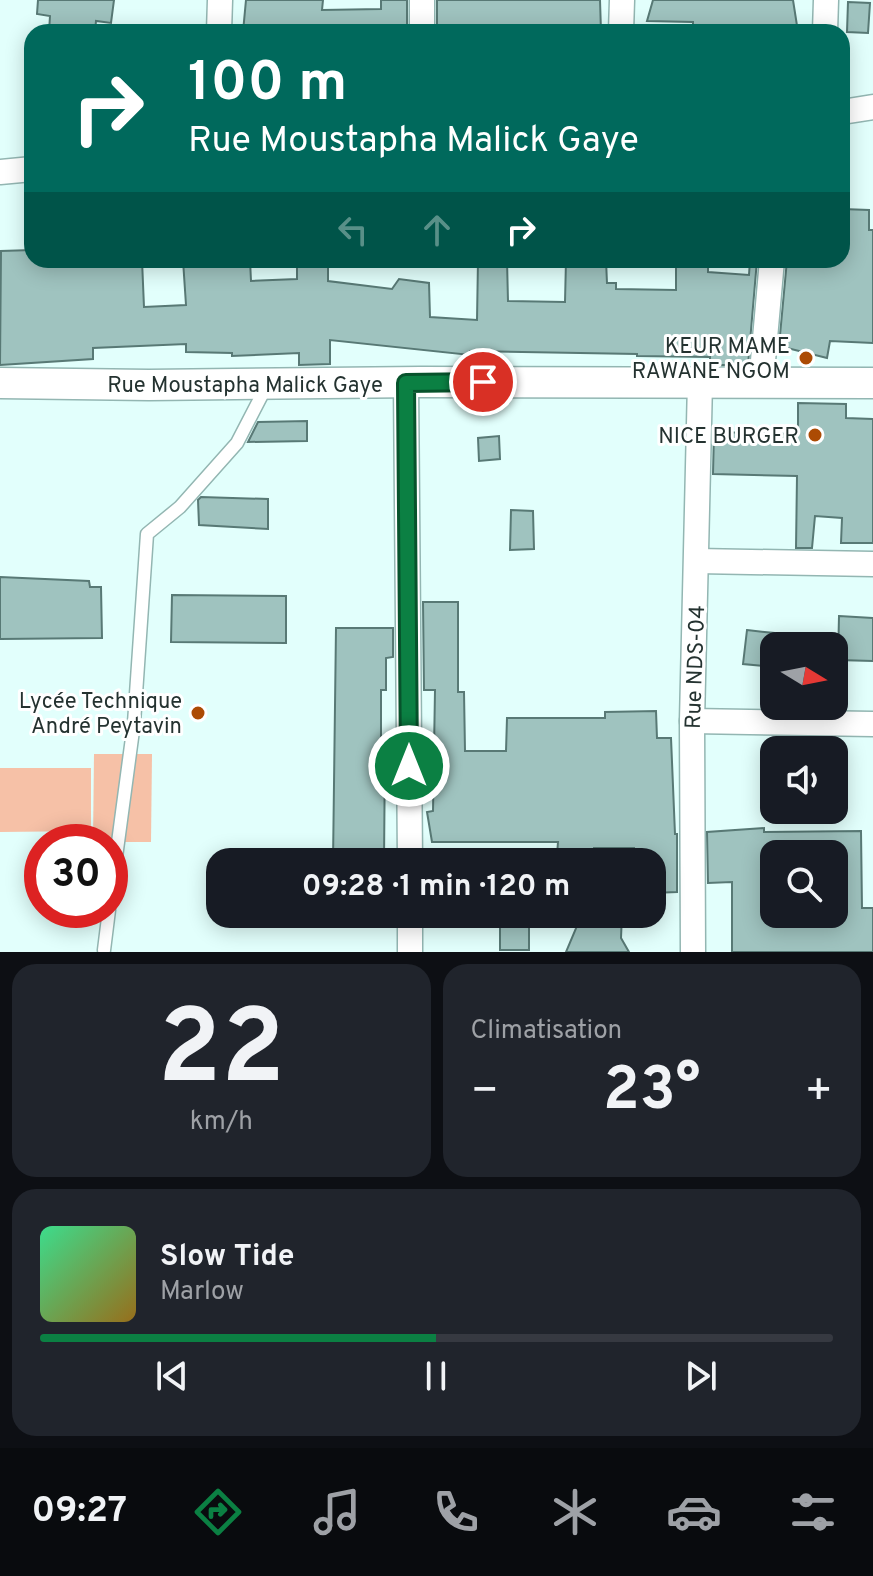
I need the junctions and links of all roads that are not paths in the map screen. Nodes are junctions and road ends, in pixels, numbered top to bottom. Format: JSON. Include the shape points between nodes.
{"nodes":[{"id":1,"x":220,"y":0,"type":"edge"},
{"id":2,"x":422,"y":0,"type":"edge"},
{"id":3,"x":622,"y":0,"type":"edge"},
{"id":4,"x":826,"y":0,"type":"edge"},
{"id":5,"x":219,"y":24,"type":"edge"},
{"id":6,"x":422,"y":24,"type":"edge"},
{"id":7,"x":621,"y":24,"type":"edge"},
{"id":8,"x":825,"y":24,"type":"edge"},
{"id":9,"x":873,"y":107,"type":"edge"},
{"id":10,"x":850,"y":111,"type":"edge"},
{"id":11,"x":24,"y":170,"type":"edge"},
{"id":12,"x":0,"y":172,"type":"edge"},
{"id":13,"x":771,"y":268,"type":"edge"},
{"id":14,"x":700,"y":382,"type":"junction"},
{"id":15,"x":0,"y":383,"type":"edge"},
{"id":16,"x":406,"y":383,"type":"junction"},
{"id":17,"x":761,"y":383,"type":"junction"},
{"id":18,"x":873,"y":383,"type":"edge"},
{"id":19,"x":267,"y":385,"type":"junction"},
{"id":20,"x":697,"y":561,"type":"junction"},
{"id":21,"x":873,"y":564,"type":"edge"},
{"id":22,"x":692,"y":721,"type":"junction"},
{"id":23,"x":873,"y":724,"type":"edge"},
{"id":24,"x":120,"y":824,"type":"edge"},
{"id":25,"x":410,"y":848,"type":"edge"},
{"id":26,"x":107,"y":928,"type":"edge"},
{"id":27,"x":410,"y":928,"type":"edge"},
{"id":28,"x":104,"y":950,"type":"edge"},
{"id":29,"x":410,"y":952,"type":"edge"},
{"id":30,"x":693,"y":952,"type":"edge"}],
"edges":[{"from":1,"to":5,"type":"street"},
{"from":2,"to":6,"type":"street"},
{"from":3,"to":7,"type":"street"},
{"from":4,"to":8,"type":"street"},
{"from":9,"to":10,"type":"street"},
{"from":11,"to":12,"type":"street"},
{"from":13,"to":17,"type":"street"},
{"from":14,"to":16,"type":"street","name":"Rue Moustapha Malick Gaye"},
{"from":14,"to":17,"type":"street","name":"Rue Moustapha Malick Gaye"},
{"from":14,"to":20,"type":"street","name":"Rue NDS-04"},
{"from":15,"to":19,"type":"street","name":"Rue Moustapha Malick Gaye"},
{"from":16,"to":19,"type":"street","name":"Rue Moustapha Malick Gaye"},
{"from":16,"to":25,"type":"street"},
{"from":17,"to":18,"type":"street","name":"Rue Moustapha Malick Gaye"},
{"from":19,"to":24,"type":"lane","via":[[237,443],[180,507],[147,534],[134,723]]},
{"from":20,"to":21,"type":"street"},
{"from":20,"to":22,"type":"street","name":"Rue NDS-04"},
{"from":22,"to":23,"type":"street"},
{"from":22,"to":30,"type":"street","name":"Rue NDS-04"},
{"from":26,"to":28,"type":"lane"},
{"from":27,"to":29,"type":"street"}]}
